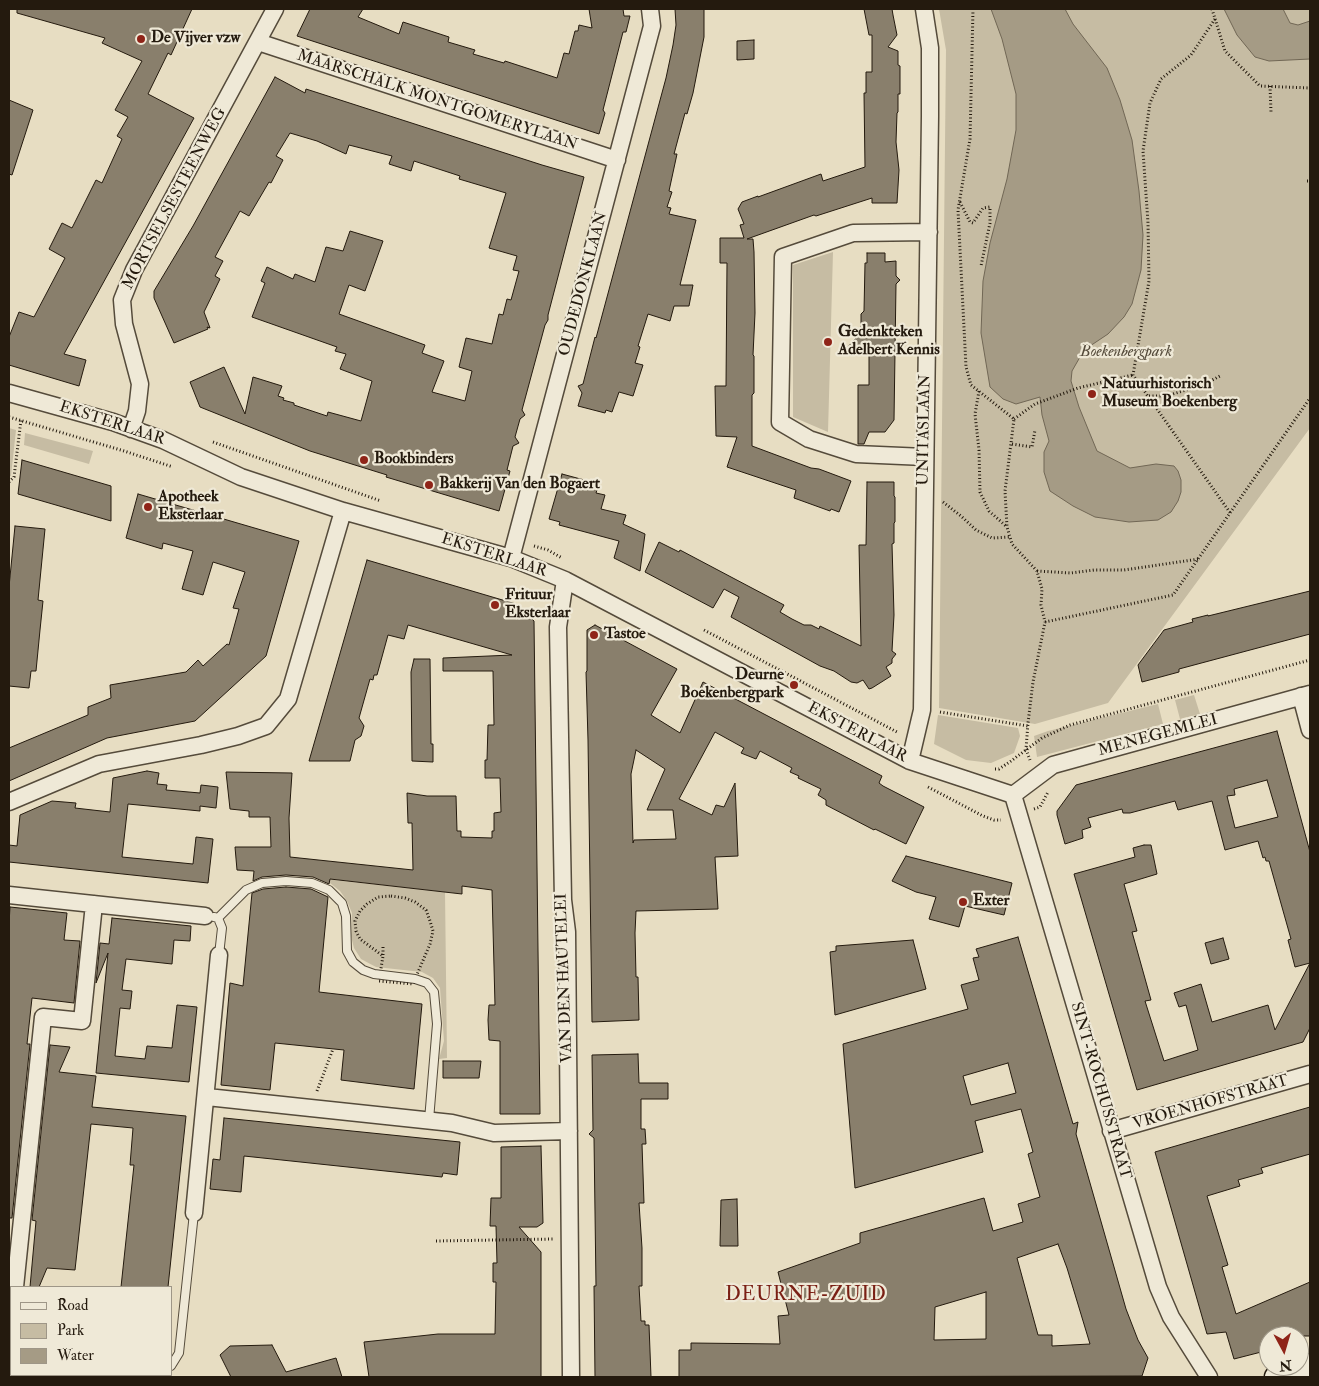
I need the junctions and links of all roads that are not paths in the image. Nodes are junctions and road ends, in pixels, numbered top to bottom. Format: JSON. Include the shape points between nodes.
{"nodes":[{"id":1,"x":276,"y":9,"type":"edge"},
{"id":2,"x":650,"y":9,"type":"edge"},
{"id":3,"x":924,"y":9,"type":"edge"},
{"id":4,"x":258,"y":42,"type":"junction"},
{"id":5,"x":617,"y":160,"type":"junction"},
{"id":6,"x":929,"y":232,"type":"junction"},
{"id":7,"x":16,"y":395,"type":"edge"},
{"id":8,"x":131,"y":429,"type":"junction"},
{"id":9,"x":925,"y":457,"type":"junction"},
{"id":10,"x":342,"y":511,"type":"junction"},
{"id":11,"x":511,"y":558,"type":"junction"},
{"id":12,"x":565,"y":580,"type":"junction"},
{"id":13,"x":1305,"y":695,"type":"edge"},
{"id":14,"x":1310,"y":730,"type":"edge"},
{"id":15,"x":910,"y":761,"type":"junction"},
{"id":16,"x":1013,"y":795,"type":"junction"},
{"id":17,"x":9,"y":802,"type":"edge"},
{"id":18,"x":9,"y":895,"type":"edge"},
{"id":19,"x":94,"y":904,"type":"junction"},
{"id":20,"x":211,"y":917,"type":"junction"},
{"id":21,"x":219,"y":955,"type":"joint"},
{"id":22,"x":1310,"y":1074,"type":"edge"},
{"id":23,"x":206,"y":1097,"type":"junction"},
{"id":24,"x":429,"y":1120,"type":"junction"},
{"id":25,"x":569,"y":1131,"type":"junction"},
{"id":26,"x":1111,"y":1131,"type":"junction"},
{"id":27,"x":194,"y":1213,"type":"joint"},
{"id":28,"x":14,"y":1241,"type":"edge"},
{"id":29,"x":15,"y":1286,"type":"edge"},
{"id":30,"x":172,"y":1364,"type":"edge"},
{"id":31,"x":1310,"y":1365,"type":"edge"},
{"id":32,"x":571,"y":1377,"type":"edge"},
{"id":33,"x":1209,"y":1377,"type":"edge"},
{"id":34,"x":1276,"y":1377,"type":"edge"}],
"edges":[{"from":1,"to":4,"type":"street","name":"MORTSELSESTEENWEG"},
{"from":2,"to":5,"type":"street","name":"OUDEDONKLAAN","via":[[652,26]]},
{"from":3,"to":6,"type":"street","name":"UNITASLAAN","via":[[930,48]]},
{"from":4,"to":5,"type":"street","name":"MAARSCHALK MONTGOMERYLAAN"},
{"from":4,"to":8,"type":"street","name":"MORTSELSESTEENWEG","via":[[134,270],[122,300],[124,324],[140,384]]},
{"from":5,"to":11,"type":"street","name":"OUDEDONKLAAN"},
{"from":6,"to":9,"type":"street","name":"UNITASLAAN"},
{"from":6,"to":9,"type":"street","via":[[853,233],[784,257],[780,422],[809,439],[856,454]]},
{"from":7,"to":8,"type":"street","name":"EKSTERLAAR"},
{"from":8,"to":10,"type":"street","name":"EKSTERLAAR","via":[[242,476]]},
{"from":9,"to":15,"type":"street","name":"UNITASLAAN","via":[[922,710]]},
{"from":10,"to":11,"type":"street","name":"EKSTERLAAR"},
{"from":10,"to":17,"type":"street","via":[[288,699],[266,726],[201,745],[99,764]]},
{"from":11,"to":12,"type":"street","name":"EKSTERLAAR"},
{"from":12,"to":15,"type":"street","name":"EKSTERLAAR"},
{"from":12,"to":25,"type":"street","name":"VAN DEN HAUTELEI","via":[[558,627]]},
{"from":13,"to":14,"type":"street"},
{"from":13,"to":16,"type":"street","name":"MENEGEMLEI","via":[[1053,765]]},
{"from":15,"to":16,"type":"street","name":"EKSTERLAAR"},
{"from":16,"to":26,"type":"street","name":"SINT-ROCHUSSTRAAT"},
{"from":18,"to":19,"type":"street"},
{"from":19,"to":20,"type":"street"},
{"from":19,"to":28,"type":"street","via":[[82,1021],[43,1017]]},
{"from":20,"to":21,"type":"lane","via":[[222,928]]},
{"from":20,"to":24,"type":"lane","via":[[246,890],[262,883],[312,883],[329,890],[342,903],[346,916],[347,952],[353,962],[363,970],[380,975],[427,983],[434,992],[437,1024]]},
{"from":21,"to":23,"type":"street"},
{"from":22,"to":26,"type":"street","name":"VROENHOFSTRAAT"},
{"from":23,"to":24,"type":"street"},
{"from":23,"to":27,"type":"street"},
{"from":24,"to":25,"type":"street","via":[[452,1122],[494,1133]]},
{"from":25,"to":32,"type":"street","name":"VAN DEN HAUTELEI"},
{"from":26,"to":33,"type":"street","name":"SINT-ROCHUSSTRAAT","via":[[1164,1302]]},
{"from":27,"to":30,"type":"lane","via":[[179,1353]]},
{"from":28,"to":29,"type":"street"},
{"from":31,"to":34,"type":"street"}]}
